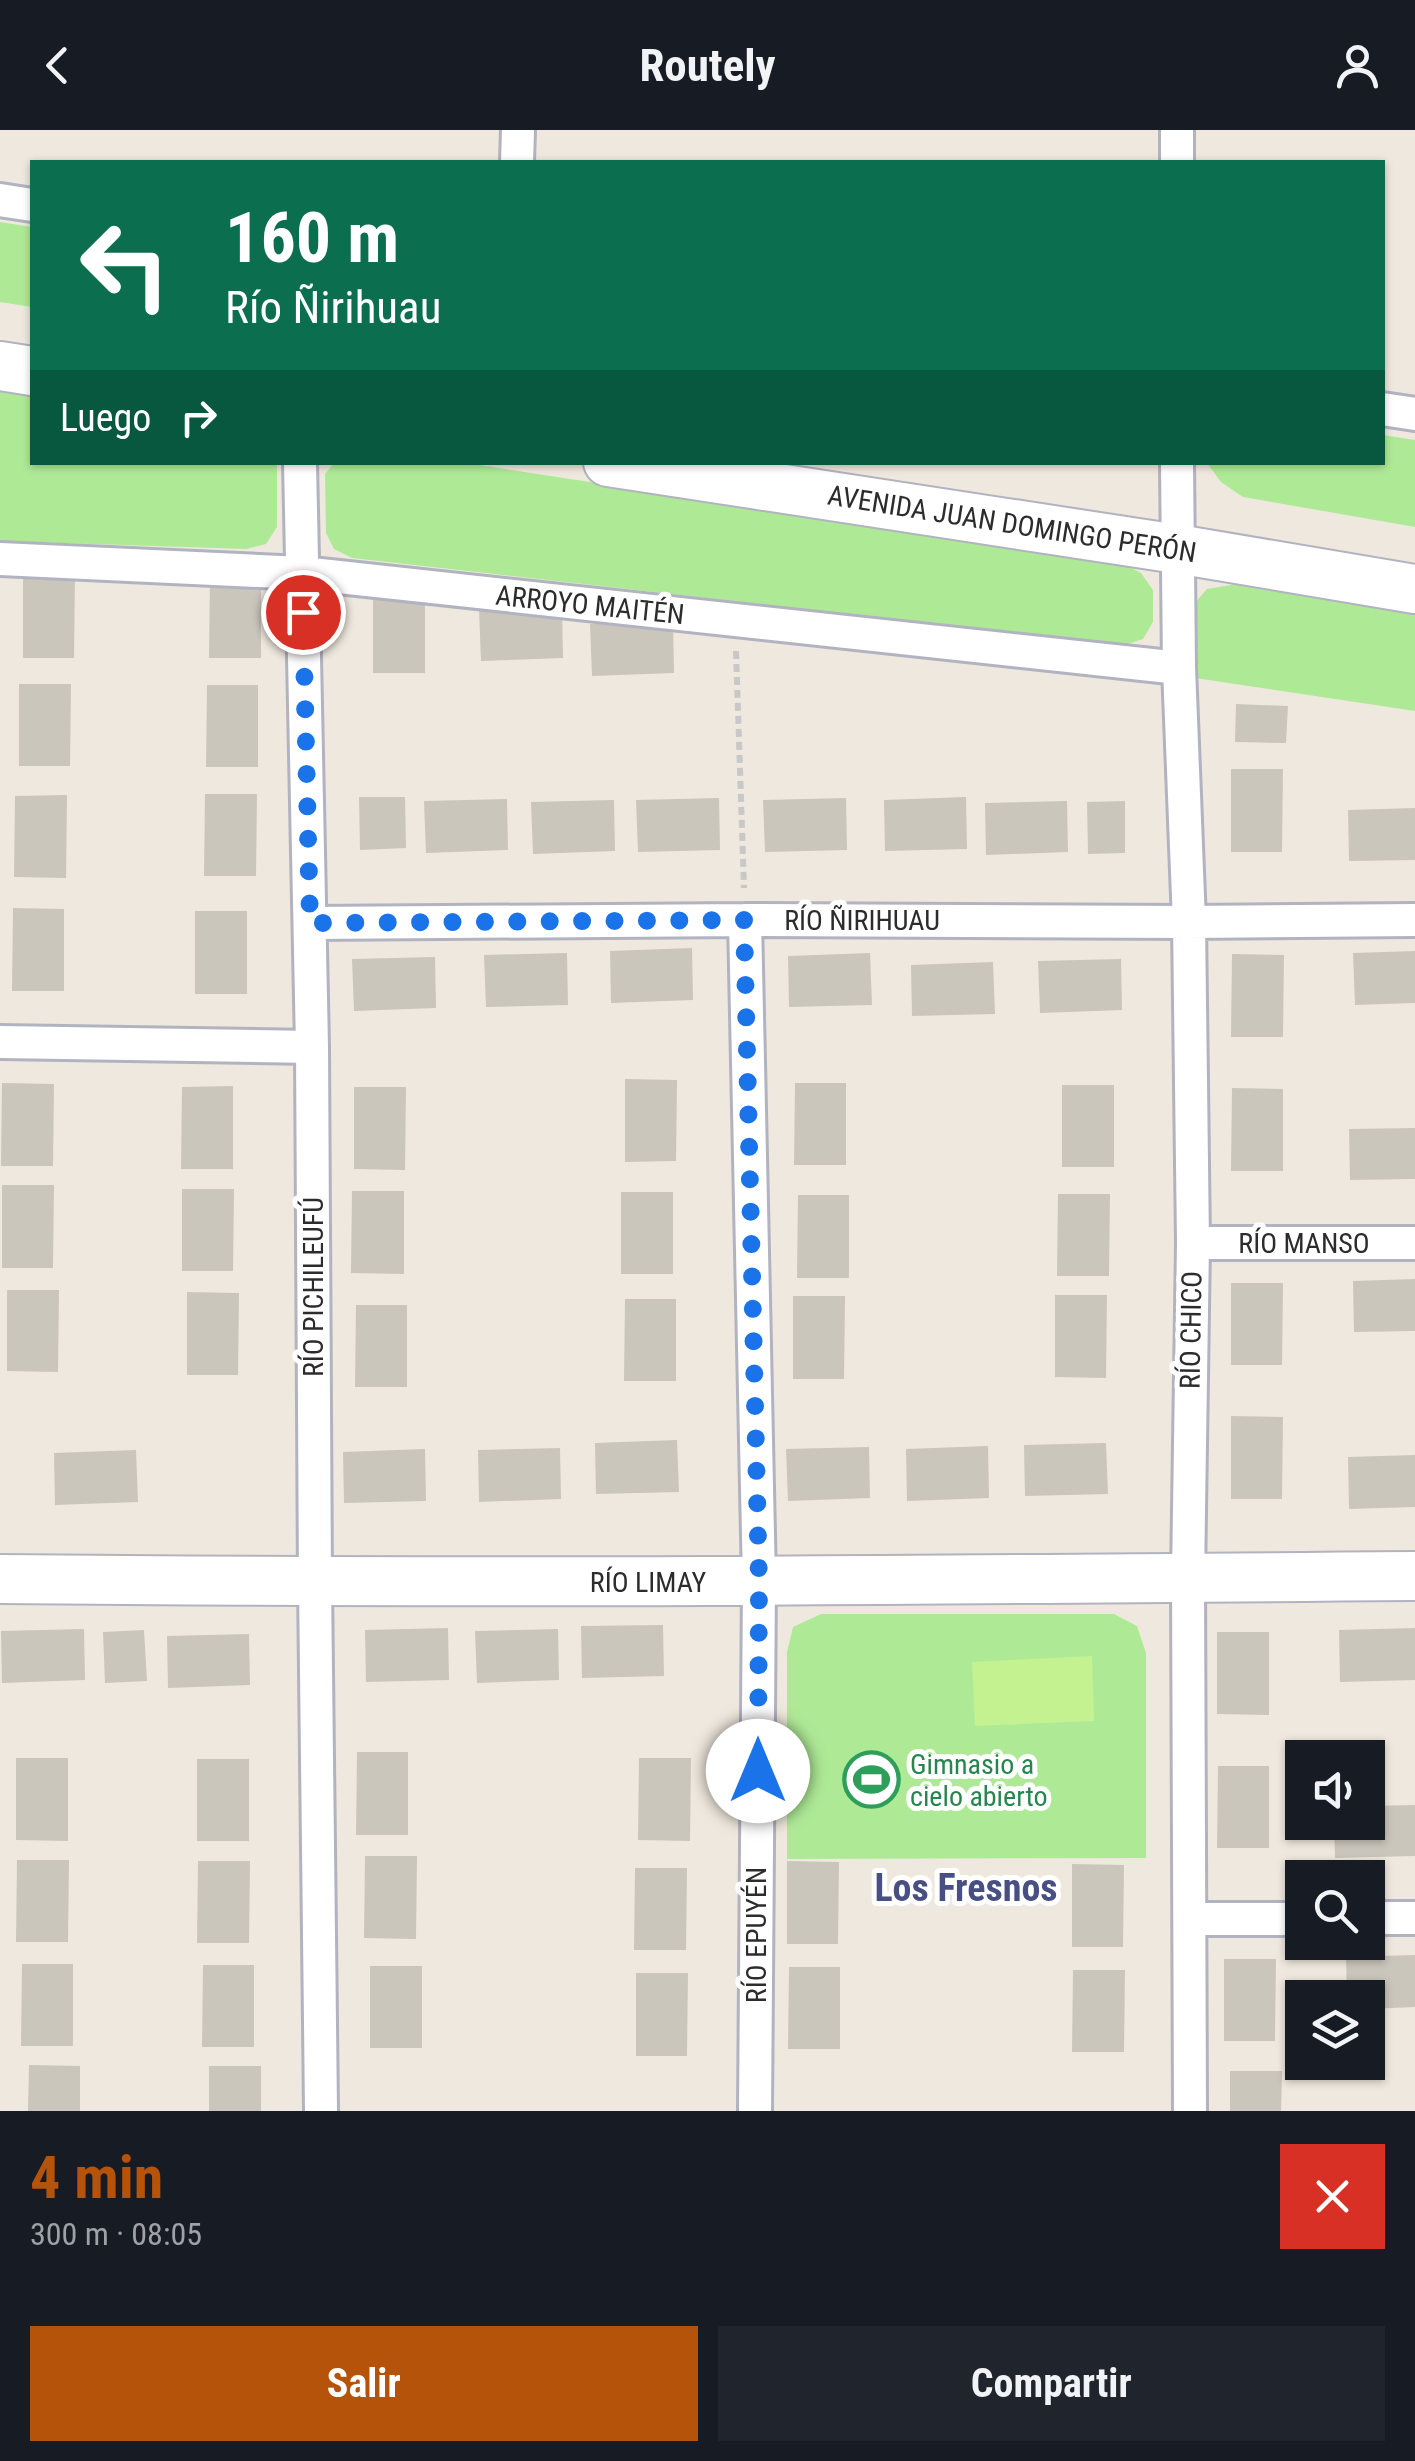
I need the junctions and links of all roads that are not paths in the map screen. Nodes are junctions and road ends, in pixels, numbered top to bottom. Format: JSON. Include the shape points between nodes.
{"nodes":[{"id":1,"x":518,"y":130,"type":"edge"},
{"id":2,"x":1177,"y":130,"type":"edge"},
{"id":3,"x":518,"y":160,"type":"edge"},
{"id":4,"x":1177,"y":160,"type":"edge"},
{"id":5,"x":0,"y":200,"type":"edge"},
{"id":6,"x":30,"y":205,"type":"edge"},
{"id":7,"x":0,"y":366,"type":"edge"},
{"id":8,"x":30,"y":371,"type":"edge"},
{"id":9,"x":1385,"y":409,"type":"edge"},
{"id":10,"x":1415,"y":414,"type":"edge"},
{"id":11,"x":300,"y":465,"type":"edge"},
{"id":12,"x":628,"y":465,"type":"edge"},
{"id":13,"x":1177,"y":465,"type":"edge"},
{"id":14,"x":1177,"y":549,"type":"junction"},
{"id":15,"x":0,"y":558,"type":"edge"},
{"id":16,"x":302,"y":573,"type":"junction"},
{"id":17,"x":1415,"y":589,"type":"edge"},
{"id":18,"x":1179,"y":668,"type":"junction"},
{"id":19,"x":744,"y":920,"type":"junction"},
{"id":20,"x":1415,"y":920,"type":"edge"},
{"id":21,"x":1189,"y":922,"type":"junction"},
{"id":22,"x":310,"y":923,"type":"junction"},
{"id":23,"x":0,"y":1042,"type":"edge"},
{"id":24,"x":312,"y":1046,"type":"junction"},
{"id":25,"x":1192,"y":1243,"type":"junction"},
{"id":26,"x":1415,"y":1243,"type":"edge"},
{"id":27,"x":1415,"y":1576,"type":"edge"},
{"id":28,"x":1188,"y":1578,"type":"junction"},
{"id":29,"x":0,"y":1579,"type":"edge"},
{"id":30,"x":315,"y":1582,"type":"junction"},
{"id":31,"x":759,"y":1582,"type":"junction"},
{"id":32,"x":1385,"y":1918,"type":"edge"},
{"id":33,"x":1415,"y":1918,"type":"edge"},
{"id":34,"x":1285,"y":1919,"type":"edge"},
{"id":35,"x":1191,"y":1920,"type":"junction"},
{"id":36,"x":320,"y":2111,"type":"edge"},
{"id":37,"x":755,"y":2111,"type":"edge"},
{"id":38,"x":1190,"y":2111,"type":"edge"}],
"edges":[{"from":1,"to":3,"type":"street"},
{"from":2,"to":4,"type":"street"},
{"from":5,"to":6,"type":"street"},
{"from":7,"to":8,"type":"street"},
{"from":9,"to":10,"type":"street"},
{"from":11,"to":16,"type":"street","name":"RÍO PICHILEUFÚ"},
{"from":12,"to":14,"type":"street","name":"AVENIDA JUAN DOMINGO PERÓN"},
{"from":13,"to":14,"type":"street","name":"RÍO CHICO"},
{"from":14,"to":17,"type":"street","name":"AVENIDA JUAN DOMINGO PERÓN"},
{"from":14,"to":18,"type":"street","name":"RÍO CHICO"},
{"from":15,"to":16,"type":"street","name":"ARROYO MAITÉN"},
{"from":16,"to":18,"type":"street","name":"ARROYO MAITÉN"},
{"from":16,"to":22,"type":"street","name":"RÍO PICHILEUFÚ"},
{"from":18,"to":21,"type":"street","name":"RÍO CHICO"},
{"from":19,"to":21,"type":"street","name":"RÍO ÑIRIHUAU"},
{"from":19,"to":22,"type":"street","name":"RÍO ÑIRIHUAU"},
{"from":19,"to":31,"type":"street","name":"RÍO EPUYÉN"},
{"from":20,"to":21,"type":"street","name":"RÍO ÑIRIHUAU"},
{"from":21,"to":25,"type":"street","name":"RÍO CHICO"},
{"from":22,"to":24,"type":"street","name":"RÍO PICHILEUFÚ"},
{"from":23,"to":24,"type":"street"},
{"from":24,"to":30,"type":"street","name":"RÍO PICHILEUFÚ"},
{"from":25,"to":26,"type":"street","name":"RÍO MANSO"},
{"from":25,"to":28,"type":"street","name":"RÍO CHICO"},
{"from":27,"to":28,"type":"street","name":"RÍO LIMAY"},
{"from":28,"to":31,"type":"street","name":"RÍO LIMAY"},
{"from":28,"to":35,"type":"street","name":"RÍO CHICO"},
{"from":29,"to":30,"type":"street","name":"RÍO LIMAY"},
{"from":30,"to":31,"type":"street","name":"RÍO LIMAY"},
{"from":30,"to":36,"type":"street","name":"RÍO PICHILEUFÚ"},
{"from":31,"to":37,"type":"street","name":"RÍO EPUYÉN"},
{"from":32,"to":33,"type":"street"},
{"from":34,"to":35,"type":"street"},
{"from":35,"to":38,"type":"street","name":"RÍO CHICO"}]}
